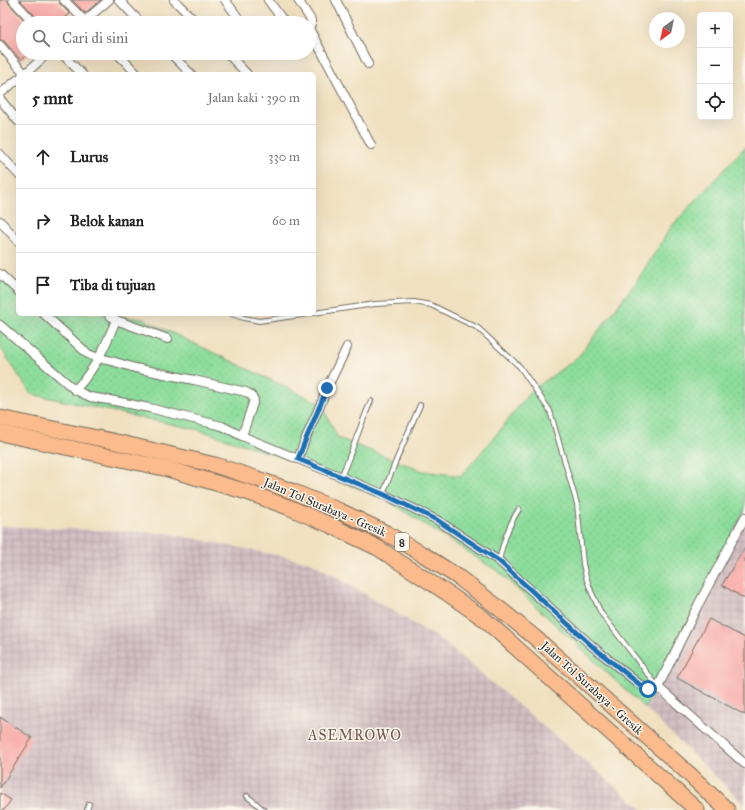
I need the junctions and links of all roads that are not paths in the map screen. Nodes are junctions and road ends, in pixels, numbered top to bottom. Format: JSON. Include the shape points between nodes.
{"nodes":[{"id":1,"x":12,"y":0,"type":"edge"},
{"id":2,"x":64,"y":0,"type":"edge"},
{"id":3,"x":109,"y":0,"type":"edge"},
{"id":4,"x":119,"y":0,"type":"edge"},
{"id":5,"x":174,"y":0,"type":"edge"},
{"id":6,"x":226,"y":0,"type":"edge"},
{"id":7,"x":268,"y":0,"type":"edge"},
{"id":8,"x":298,"y":0,"type":"edge"},
{"id":9,"x":336,"y":0,"type":"edge"},
{"id":10,"x":27,"y":16,"type":"edge"},
{"id":11,"x":79,"y":16,"type":"edge"},
{"id":12,"x":91,"y":16,"type":"edge"},
{"id":13,"x":134,"y":16,"type":"edge"},
{"id":14,"x":191,"y":16,"type":"edge"},
{"id":15,"x":237,"y":16,"type":"dead end"},
{"id":16,"x":280,"y":16,"type":"edge"},
{"id":17,"x":308,"y":16,"type":"edge"},
{"id":18,"x":316,"y":41,"type":"edge"},
{"id":19,"x":0,"y":45,"type":"edge"},
{"id":20,"x":40,"y":60,"type":"edge"},
{"id":21,"x":68,"y":60,"type":"edge"},
{"id":22,"x":124,"y":60,"type":"edge"},
{"id":23,"x":177,"y":60,"type":"edge"},
{"id":24,"x":234,"y":60,"type":"edge"},
{"id":25,"x":368,"y":64,"type":"dead end"},
{"id":26,"x":23,"y":72,"type":"edge"},
{"id":27,"x":27,"y":72,"type":"edge"},
{"id":28,"x":80,"y":72,"type":"edge"},
{"id":29,"x":135,"y":72,"type":"edge"},
{"id":30,"x":189,"y":72,"type":"edge"},
{"id":31,"x":245,"y":72,"type":"edge"},
{"id":32,"x":16,"y":81,"type":"edge"},
{"id":33,"x":0,"y":94,"type":"edge"},
{"id":34,"x":0,"y":99,"type":"edge"},
{"id":35,"x":16,"y":119,"type":"edge"},
{"id":36,"x":371,"y":145,"type":"dead end"},
{"id":37,"x":0,"y":154,"type":"edge"},
{"id":38,"x":16,"y":172,"type":"edge"},
{"id":39,"x":0,"y":221,"type":"edge"},
{"id":40,"x":16,"y":239,"type":"edge"},
{"id":41,"x":0,"y":274,"type":"edge"},
{"id":42,"x":16,"y":289,"type":"edge"},
{"id":43,"x":316,"y":313,"type":"edge"},
{"id":44,"x":46,"y":316,"type":"edge"},
{"id":45,"x":111,"y":316,"type":"edge"},
{"id":46,"x":238,"y":316,"type":"edge"},
{"id":47,"x":295,"y":316,"type":"edge"},
{"id":48,"x":116,"y":320,"type":"junction"},
{"id":49,"x":0,"y":325,"type":"edge"},
{"id":50,"x":168,"y":339,"type":"dead end"},
{"id":51,"x":347,"y":347,"type":"dead end"},
{"id":52,"x":98,"y":358,"type":"junction"},
{"id":53,"x":75,"y":390,"type":"junction"},
{"id":54,"x":371,"y":401,"type":"dead end"},
{"id":55,"x":420,"y":405,"type":"dead end"},
{"id":56,"x":0,"y":418,"type":"edge"},
{"id":57,"x":0,"y":433,"type":"edge"},
{"id":58,"x":242,"y":436,"type":"junction"},
{"id":59,"x":298,"y":459,"type":"junction"},
{"id":60,"x":341,"y":477,"type":"junction"},
{"id":61,"x":383,"y":494,"type":"junction"},
{"id":62,"x":519,"y":509,"type":"dead end"},
{"id":63,"x":745,"y":517,"type":"edge"},
{"id":64,"x":499,"y":561,"type":"junction"},
{"id":65,"x":658,"y":687,"type":"junction"},
{"id":66,"x":745,"y":764,"type":"edge"},
{"id":67,"x":247,"y":796,"type":"dead end"},
{"id":68,"x":89,"y":804,"type":"dead end"},
{"id":69,"x":87,"y":810,"type":"edge"},
{"id":70,"x":264,"y":810,"type":"edge"},
{"id":71,"x":697,"y":810,"type":"edge"},
{"id":72,"x":727,"y":810,"type":"edge"}],
"edges":[{"from":1,"to":10,"type":"street"},
{"from":2,"to":11,"type":"street"},
{"from":3,"to":12,"type":"street"},
{"from":4,"to":13,"type":"street"},
{"from":5,"to":14,"type":"street"},
{"from":6,"to":15,"type":"street"},
{"from":7,"to":16,"type":"street"},
{"from":8,"to":17,"type":"street"},
{"from":9,"to":25,"type":"street"},
{"from":18,"to":36,"type":"street"},
{"from":19,"to":26,"type":"street"},
{"from":20,"to":27,"type":"street"},
{"from":21,"to":28,"type":"street"},
{"from":22,"to":29,"type":"street"},
{"from":23,"to":30,"type":"street"},
{"from":24,"to":31,"type":"street"},
{"from":32,"to":33,"type":"street"},
{"from":34,"to":35,"type":"street"},
{"from":37,"to":38,"type":"street"},
{"from":39,"to":40,"type":"street"},
{"from":41,"to":42,"type":"street"},
{"from":43,"to":65,"type":"lane","via":[[375,304],[414,302],[431,305],[478,328],[520,367],[550,411],[577,504],[583,564],[591,591],[601,613]]},
{"from":44,"to":52,"type":"street","via":[[88,354]]},
{"from":45,"to":48,"type":"street"},
{"from":46,"to":47,"type":"lane","via":[[259,321]]},
{"from":48,"to":50,"type":"street"},
{"from":48,"to":52,"type":"street"},
{"from":49,"to":53,"type":"street"},
{"from":51,"to":59,"type":"street"},
{"from":52,"to":53,"type":"street","via":[[89,374]]},
{"from":52,"to":58,"type":"street","via":[[246,392],[254,400]]},
{"from":53,"to":58,"type":"street","via":[[90,397],[222,426]]},
{"from":54,"to":60,"type":"lane"},
{"from":55,"to":61,"type":"lane"},
{"from":56,"to":72,"type":"highway","name":"Jalan Tol Surabaya - Gresik","number":"8","via":[[215,465],[294,492],[386,533],[458,577],[496,605],[551,651]]},
{"from":57,"to":71,"type":"highway","name":"Jalan Tol Surabaya - Gresik","number":"8","via":[[168,469],[247,492],[288,507],[378,548],[483,618]]},
{"from":58,"to":59,"type":"street"},
{"from":59,"to":60,"type":"street"},
{"from":60,"to":61,"type":"street"},
{"from":61,"to":64,"type":"street","via":[[437,520]]},
{"from":62,"to":64,"type":"lane","via":[[509,526]]},
{"from":63,"to":65,"type":"street"},
{"from":64,"to":65,"type":"street","via":[[592,646],[639,684],[654,691]]},
{"from":65,"to":66,"type":"street"},
{"from":67,"to":70,"type":"lane"},
{"from":68,"to":69,"type":"lane"}]}
